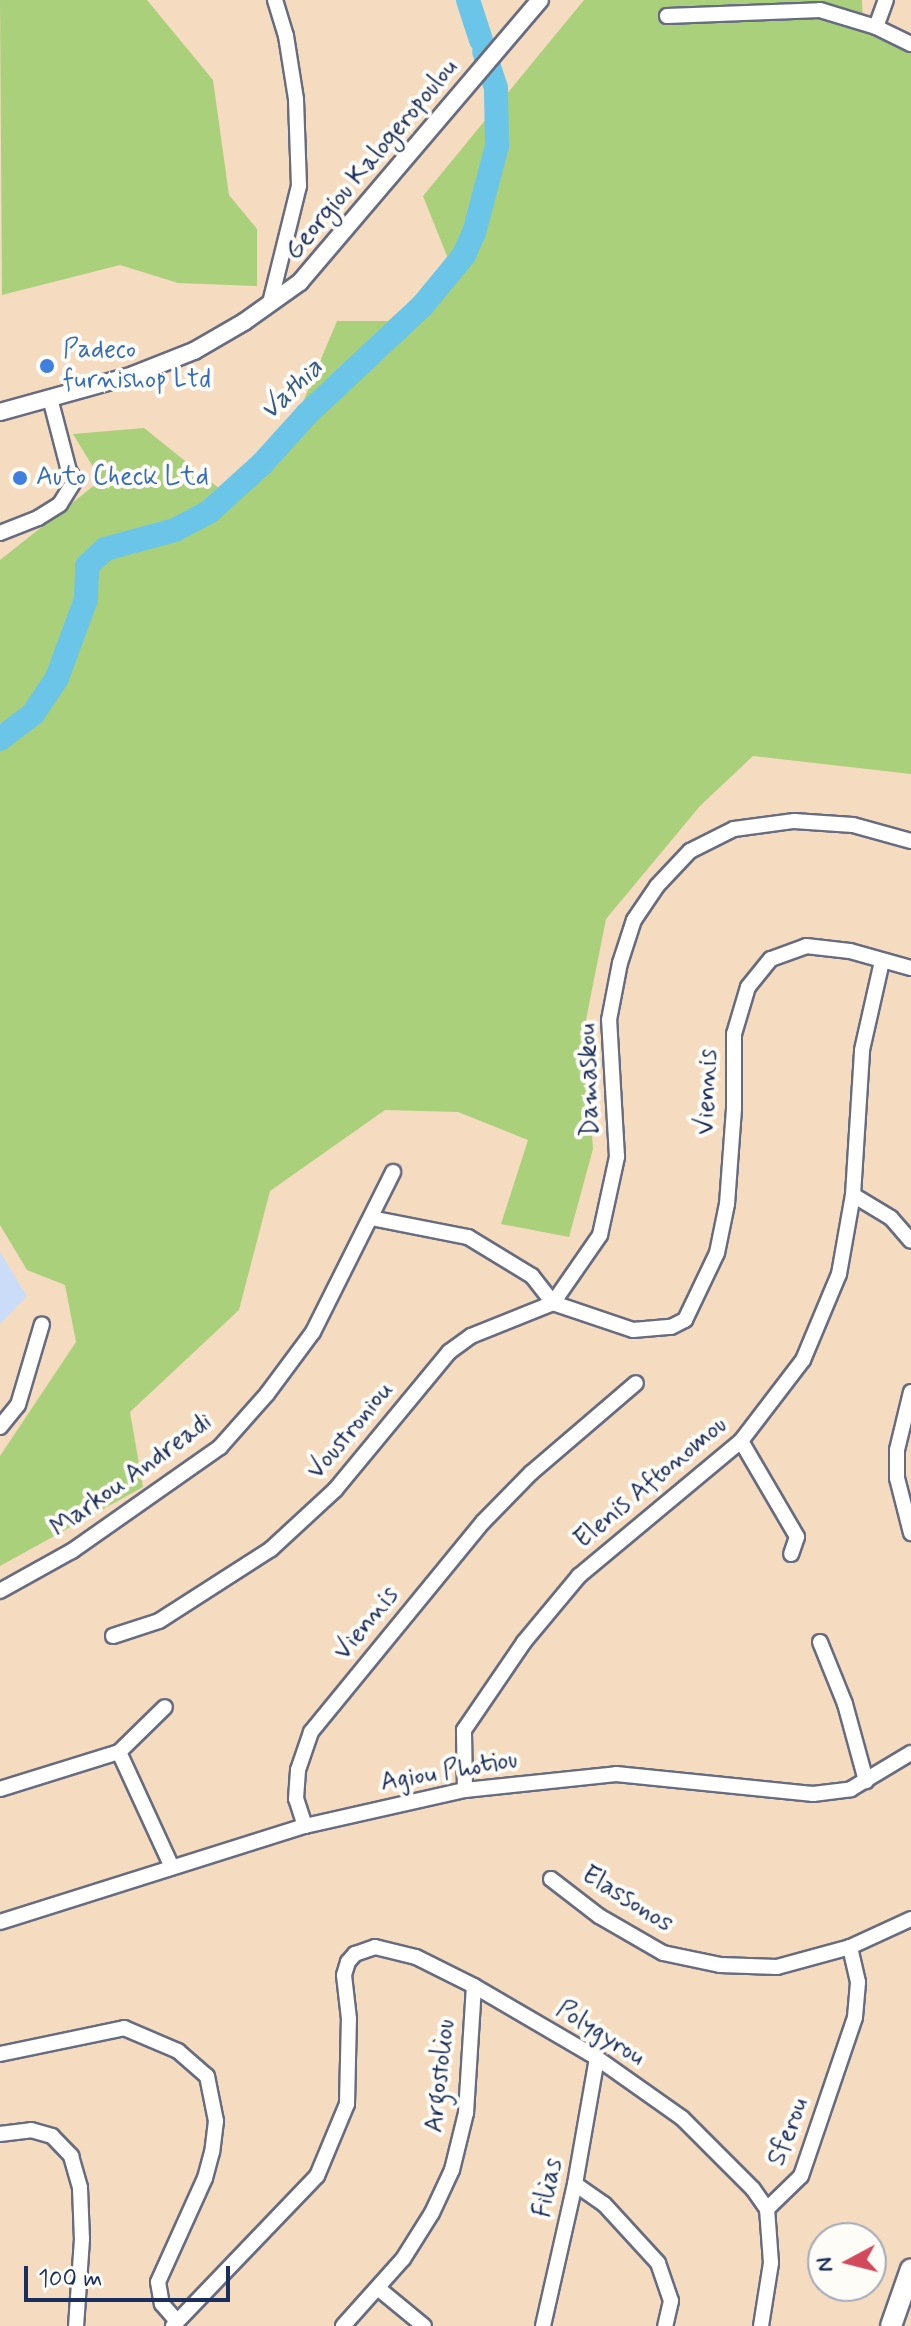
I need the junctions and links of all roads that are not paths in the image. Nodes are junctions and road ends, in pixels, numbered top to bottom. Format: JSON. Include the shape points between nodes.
{"nodes":[{"id":1,"x":275,"y":0,"type":"edge"},
{"id":2,"x":540,"y":0,"type":"edge"},
{"id":3,"x":886,"y":0,"type":"edge"},
{"id":4,"x":667,"y":16,"type":"dead end"},
{"id":5,"x":876,"y":27,"type":"junction"},
{"id":6,"x":911,"y":44,"type":"edge"},
{"id":7,"x":270,"y":303,"type":"junction"},
{"id":8,"x":50,"y":398,"type":"junction"},
{"id":9,"x":0,"y":412,"type":"edge"},
{"id":10,"x":0,"y":533,"type":"edge"},
{"id":11,"x":911,"y":841,"type":"edge"},
{"id":12,"x":882,"y":961,"type":"junction"},
{"id":13,"x":911,"y":968,"type":"edge"},
{"id":14,"x":393,"y":1172,"type":"dead end"},
{"id":15,"x":853,"y":1195,"type":"junction"},
{"id":16,"x":371,"y":1218,"type":"junction"},
{"id":17,"x":911,"y":1241,"type":"edge"},
{"id":18,"x":553,"y":1303,"type":"junction"},
{"id":19,"x":42,"y":1324,"type":"dead end"},
{"id":20,"x":636,"y":1383,"type":"dead end"},
{"id":21,"x":911,"y":1392,"type":"edge"},
{"id":22,"x":0,"y":1427,"type":"edge"},
{"id":23,"x":741,"y":1441,"type":"junction"},
{"id":24,"x":911,"y":1533,"type":"edge"},
{"id":25,"x":791,"y":1554,"type":"dead end"},
{"id":26,"x":0,"y":1591,"type":"edge"},
{"id":27,"x":113,"y":1636,"type":"dead end"},
{"id":28,"x":820,"y":1642,"type":"dead end"},
{"id":29,"x":165,"y":1707,"type":"dead end"},
{"id":30,"x":119,"y":1752,"type":"junction"},
{"id":31,"x":911,"y":1753,"type":"edge"},
{"id":32,"x":866,"y":1781,"type":"junction"},
{"id":33,"x":0,"y":1789,"type":"edge"},
{"id":34,"x":465,"y":1790,"type":"junction"},
{"id":35,"x":305,"y":1826,"type":"junction"},
{"id":36,"x":172,"y":1867,"type":"junction"},
{"id":37,"x":551,"y":1879,"type":"dead end"},
{"id":38,"x":911,"y":1919,"type":"edge"},
{"id":39,"x":0,"y":1922,"type":"edge"},
{"id":40,"x":850,"y":1947,"type":"junction"},
{"id":41,"x":474,"y":1986,"type":"junction"},
{"id":42,"x":0,"y":2054,"type":"edge"},
{"id":43,"x":597,"y":2058,"type":"junction"},
{"id":44,"x":0,"y":2134,"type":"edge"},
{"id":45,"x":575,"y":2184,"type":"junction"},
{"id":46,"x":767,"y":2209,"type":"junction"},
{"id":47,"x":911,"y":2269,"type":"edge"},
{"id":48,"x":379,"y":2289,"type":"junction"},
{"id":49,"x":175,"y":2324,"type":"edge"},
{"id":50,"x":76,"y":2326,"type":"edge"},
{"id":51,"x":343,"y":2326,"type":"edge"},
{"id":52,"x":424,"y":2326,"type":"edge"},
{"id":53,"x":543,"y":2326,"type":"edge"},
{"id":54,"x":665,"y":2326,"type":"edge"},
{"id":55,"x":761,"y":2326,"type":"edge"},
{"id":56,"x":891,"y":2326,"type":"edge"}],
"edges":[{"from":1,"to":7,"type":"street","via":[[296,99],[299,186]]},
{"from":2,"to":7,"type":"street","name":"Georgiou Kalogeropoulou","via":[[322,260]]},
{"from":3,"to":5,"type":"street"},
{"from":4,"to":5,"type":"street","via":[[820,10]]},
{"from":5,"to":6,"type":"street"},
{"from":7,"to":8,"type":"street","name":"Georgiou Kalogeropoulou","via":[[194,351]]},
{"from":8,"to":9,"type":"street","name":"Georgiou Kalogeropoulou"},
{"from":8,"to":10,"type":"street","via":[[75,480],[60,504]]},
{"from":11,"to":18,"type":"street","name":"Damaskou","via":[[853,825],[794,821],[734,829],[690,851],[657,886],[634,920],[609,1020],[617,1157],[600,1235]]},
{"from":12,"to":13,"type":"street","name":"Viennis"},
{"from":12,"to":15,"type":"street","name":"Elenis Aftonomou","via":[[862,1050]]},
{"from":12,"to":18,"type":"street","name":"Viennis","via":[[806,946],[771,959],[748,987],[734,1034],[727,1204],[717,1253],[685,1320],[671,1327],[633,1330]]},
{"from":14,"to":16,"type":"street","name":"Markou Andreadi"},
{"from":15,"to":17,"type":"street","via":[[891,1218]]},
{"from":15,"to":23,"type":"street","name":"Elenis Aftonomou","via":[[839,1274],[803,1360]]},
{"from":16,"to":18,"type":"street","via":[[468,1237],[532,1276]]},
{"from":16,"to":26,"type":"street","name":"Markou Andreadi","via":[[313,1332],[220,1447],[72,1551]]},
{"from":18,"to":27,"type":"street","name":"Voustroniou","via":[[482,1330],[449,1352],[335,1490],[271,1549],[159,1621]]},
{"from":19,"to":22,"type":"street","via":[[18,1405]]},
{"from":20,"to":35,"type":"street","name":"Viennis","via":[[483,1522],[311,1732],[298,1770],[296,1799]]},
{"from":21,"to":24,"type":"street","via":[[897,1450],[897,1478]]},
{"from":23,"to":25,"type":"street","via":[[797,1537]]},
{"from":23,"to":34,"type":"street","name":"Elenis Aftonomou","via":[[579,1576],[524,1642],[464,1730]]},
{"from":28,"to":32,"type":"street","via":[[845,1704]]},
{"from":29,"to":30,"type":"street"},
{"from":30,"to":33,"type":"street"},
{"from":30,"to":36,"type":"street"},
{"from":31,"to":32,"type":"street","name":"Agiou Photiou"},
{"from":32,"to":34,"type":"street","name":"Agiou Photiou","via":[[851,1789],[813,1794],[616,1774]]},
{"from":34,"to":35,"type":"street","name":"Agiou Photiou"},
{"from":35,"to":36,"type":"street","name":"Agiou Photiou"},
{"from":36,"to":39,"type":"street","name":"Agiou Photiou"},
{"from":37,"to":40,"type":"street","name":"Elassonos","via":[[599,1916],[663,1953],[720,1965],[777,1967]]},
{"from":38,"to":40,"type":"street","name":"Elassonos"},
{"from":40,"to":46,"type":"street","name":"Sferou","via":[[858,1982],[855,2017],[801,2176]]},
{"from":41,"to":43,"type":"street","name":"Polygyrou"},
{"from":41,"to":48,"type":"street","name":"Argostoliou","via":[[466,2113],[452,2170],[432,2213]]},
{"from":41,"to":49,"type":"street","name":"Polygyrou","via":[[416,1957],[375,1947],[355,1954],[344,1975],[347,2104],[317,2176]]},
{"from":42,"to":49,"type":"street","via":[[124,2028],[178,2051],[207,2076],[216,2121],[212,2152],[158,2282],[162,2304]]},
{"from":43,"to":45,"type":"street","name":"Filias"},
{"from":43,"to":46,"type":"street","name":"Polygyrou","via":[[682,2118]]},
{"from":44,"to":50,"type":"street","via":[[31,2130],[52,2136],[71,2156],[81,2201]]},
{"from":45,"to":53,"type":"street","name":"Filias"},
{"from":45,"to":54,"type":"street","via":[[604,2204],[658,2263],[671,2301]]},
{"from":46,"to":55,"type":"street","via":[[771,2263]]},
{"from":47,"to":56,"type":"main road"},
{"from":48,"to":51,"type":"street","name":"Argostoliou"},
{"from":48,"to":52,"type":"street"}]}
